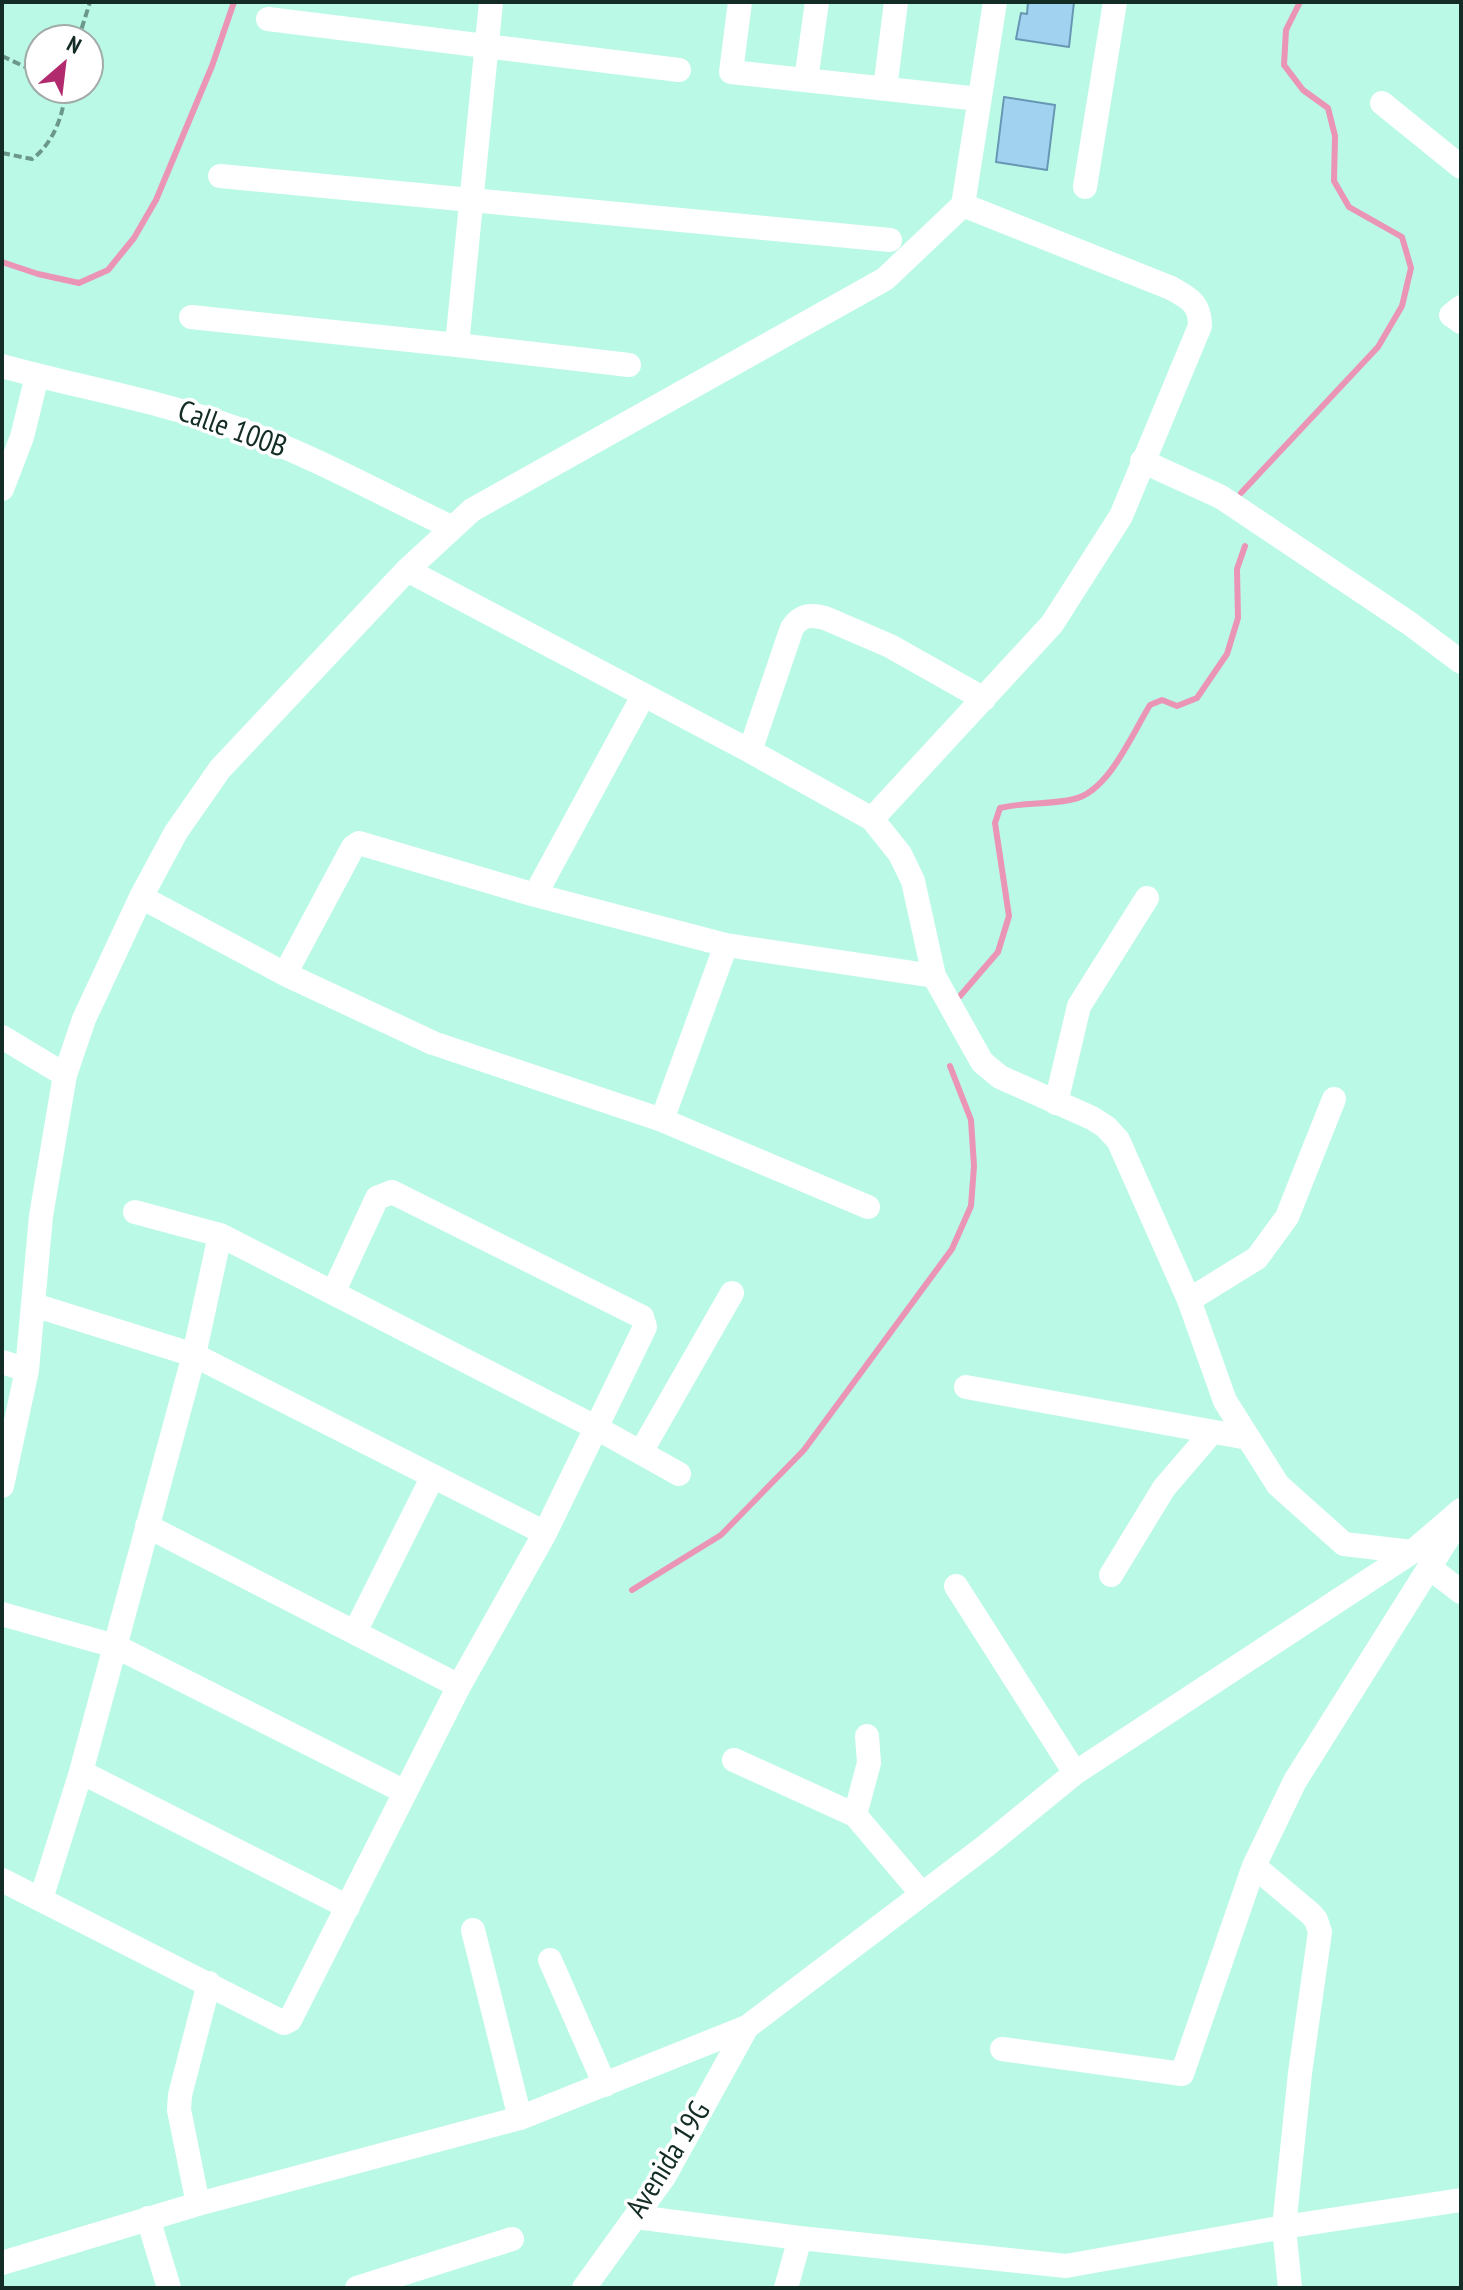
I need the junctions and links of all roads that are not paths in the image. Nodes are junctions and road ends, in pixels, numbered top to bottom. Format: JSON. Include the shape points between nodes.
{"nodes":[{"id":1,"x":491,"y":2,"type":"edge"},
{"id":2,"x":740,"y":2,"type":"edge"},
{"id":3,"x":817,"y":2,"type":"edge"},
{"id":4,"x":896,"y":2,"type":"edge"},
{"id":5,"x":995,"y":2,"type":"edge"},
{"id":6,"x":1115,"y":2,"type":"edge"},
{"id":7,"x":268,"y":19,"type":"dead end"},
{"id":8,"x":487,"y":47,"type":"junction"},
{"id":9,"x":679,"y":70,"type":"dead end"},
{"id":10,"x":806,"y":80,"type":"junction"},
{"id":11,"x":885,"y":89,"type":"junction"},
{"id":12,"x":979,"y":99,"type":"junction"},
{"id":13,"x":1382,"y":103,"type":"dead end"},
{"id":14,"x":1461,"y":167,"type":"edge"},
{"id":15,"x":220,"y":176,"type":"dead end"},
{"id":16,"x":1085,"y":187,"type":"dead end"},
{"id":17,"x":473,"y":199,"type":"junction"},
{"id":18,"x":963,"y":205,"type":"junction"},
{"id":19,"x":890,"y":240,"type":"dead end"},
{"id":20,"x":1461,"y":307,"type":"edge"},
{"id":21,"x":191,"y":317,"type":"dead end"},
{"id":22,"x":1461,"y":322,"type":"edge"},
{"id":23,"x":457,"y":345,"type":"junction"},
{"id":24,"x":629,"y":365,"type":"dead end"},
{"id":25,"x":2,"y":366,"type":"edge"},
{"id":26,"x":37,"y":376,"type":"junction"},
{"id":27,"x":1142,"y":461,"type":"junction"},
{"id":28,"x":2,"y":489,"type":"edge"},
{"id":29,"x":451,"y":527,"type":"junction"},
{"id":30,"x":407,"y":570,"type":"junction"},
{"id":31,"x":1461,"y":662,"type":"edge"},
{"id":32,"x":643,"y":696,"type":"junction"},
{"id":33,"x":984,"y":699,"type":"junction"},
{"id":34,"x":750,"y":751,"type":"junction"},
{"id":35,"x":872,"y":819,"type":"junction"},
{"id":36,"x":535,"y":895,"type":"junction"},
{"id":37,"x":141,"y":897,"type":"junction"},
{"id":38,"x":1147,"y":898,"type":"dead end"},
{"id":39,"x":726,"y":945,"type":"junction"},
{"id":40,"x":285,"y":974,"type":"junction"},
{"id":41,"x":934,"y":976,"type":"junction"},
{"id":42,"x":2,"y":1037,"type":"edge"},
{"id":43,"x":65,"y":1075,"type":"junction"},
{"id":44,"x":1334,"y":1099,"type":"dead end"},
{"id":45,"x":1056,"y":1103,"type":"junction"},
{"id":46,"x":662,"y":1120,"type":"junction"},
{"id":47,"x":868,"y":1207,"type":"dead end"},
{"id":48,"x":135,"y":1212,"type":"dead end"},
{"id":49,"x":220,"y":1235,"type":"junction"},
{"id":50,"x":333,"y":1293,"type":"junction"},
{"id":51,"x":732,"y":1293,"type":"dead end"},
{"id":52,"x":1189,"y":1300,"type":"junction"},
{"id":53,"x":34,"y":1305,"type":"junction"},
{"id":54,"x":194,"y":1355,"type":"junction"},
{"id":55,"x":2,"y":1362,"type":"edge"},
{"id":56,"x":27,"y":1370,"type":"junction"},
{"id":57,"x":966,"y":1387,"type":"dead end"},
{"id":58,"x":595,"y":1427,"type":"junction"},
{"id":59,"x":1212,"y":1432,"type":"junction"},
{"id":60,"x":1248,"y":1438,"type":"junction"},
{"id":61,"x":641,"y":1452,"type":"junction"},
{"id":62,"x":679,"y":1474,"type":"dead end"},
{"id":63,"x":433,"y":1476,"type":"junction"},
{"id":64,"x":2,"y":1486,"type":"edge"},
{"id":65,"x":1461,"y":1513,"type":"edge"},
{"id":66,"x":147,"y":1526,"type":"junction"},
{"id":67,"x":545,"y":1533,"type":"junction"},
{"id":68,"x":1421,"y":1560,"type":"junction"},
{"id":69,"x":1111,"y":1575,"type":"dead end"},
{"id":70,"x":956,"y":1586,"type":"dead end"},
{"id":71,"x":1461,"y":1592,"type":"edge"},
{"id":72,"x":2,"y":1614,"type":"edge"},
{"id":73,"x":355,"y":1632,"type":"junction"},
{"id":74,"x":115,"y":1646,"type":"junction"},
{"id":75,"x":459,"y":1686,"type":"junction"},
{"id":76,"x":867,"y":1736,"type":"dead end"},
{"id":77,"x":734,"y":1760,"type":"dead end"},
{"id":78,"x":81,"y":1772,"type":"junction"},
{"id":79,"x":1075,"y":1773,"type":"junction"},
{"id":80,"x":405,"y":1792,"type":"junction"},
{"id":81,"x":855,"y":1815,"type":"junction"},
{"id":82,"x":1254,"y":1866,"type":"junction"},
{"id":83,"x":2,"y":1880,"type":"edge"},
{"id":84,"x":922,"y":1894,"type":"junction"},
{"id":85,"x":41,"y":1899,"type":"junction"},
{"id":86,"x":348,"y":1907,"type":"junction"},
{"id":87,"x":473,"y":1930,"type":"dead end"},
{"id":88,"x":550,"y":1960,"type":"dead end"},
{"id":89,"x":209,"y":1983,"type":"junction"},
{"id":90,"x":747,"y":2027,"type":"junction"},
{"id":91,"x":1002,"y":2049,"type":"dead end"},
{"id":92,"x":605,"y":2085,"type":"junction"},
{"id":93,"x":520,"y":2118,"type":"junction"},
{"id":94,"x":1461,"y":2200,"type":"edge"},
{"id":95,"x":198,"y":2204,"type":"junction"},
{"id":96,"x":636,"y":2217,"type":"junction"},
{"id":97,"x":148,"y":2218,"type":"junction"},
{"id":98,"x":1284,"y":2227,"type":"junction"},
{"id":99,"x":800,"y":2238,"type":"junction"},
{"id":100,"x":512,"y":2239,"type":"dead end"},
{"id":101,"x":612,"y":2250,"type":"junction"},
{"id":102,"x":2,"y":2263,"type":"edge"},
{"id":103,"x":169,"y":2288,"type":"edge"},
{"id":104,"x":357,"y":2288,"type":"edge"},
{"id":105,"x":584,"y":2288,"type":"edge"},
{"id":106,"x":607,"y":2288,"type":"edge"},
{"id":107,"x":786,"y":2288,"type":"edge"},
{"id":108,"x":1290,"y":2288,"type":"edge"}],
"edges":[{"from":1,"to":8,"type":"street"},
{"from":2,"to":10,"type":"street","via":[[731,72]]},
{"from":3,"to":10,"type":"street"},
{"from":4,"to":11,"type":"street"},
{"from":5,"to":12,"type":"street"},
{"from":6,"to":16,"type":"street"},
{"from":7,"to":8,"type":"street"},
{"from":8,"to":9,"type":"street"},
{"from":8,"to":17,"type":"street"},
{"from":10,"to":11,"type":"street"},
{"from":11,"to":12,"type":"street"},
{"from":12,"to":18,"type":"street"},
{"from":13,"to":14,"type":"street"},
{"from":15,"to":17,"type":"street"},
{"from":17,"to":19,"type":"street"},
{"from":17,"to":23,"type":"street"},
{"from":18,"to":27,"type":"street","via":[[1171,288],[1200,312],[1200,326]]},
{"from":18,"to":29,"type":"street","via":[[885,279],[472,510]]},
{"from":20,"to":22,"type":"street","via":[[1451,315]]},
{"from":21,"to":23,"type":"street"},
{"from":23,"to":24,"type":"street"},
{"from":25,"to":26,"type":"street","name":"Calle 100B"},
{"from":26,"to":28,"type":"street"},
{"from":26,"to":29,"type":"street","name":"Calle 100B","via":[[236,428]]},
{"from":27,"to":31,"type":"street","via":[[1221,497]]},
{"from":27,"to":33,"type":"street","via":[[1121,516],[1052,624]]},
{"from":29,"to":30,"type":"street"},
{"from":30,"to":32,"type":"street"},
{"from":30,"to":37,"type":"street","via":[[220,769],[176,832]]},
{"from":32,"to":34,"type":"street"},
{"from":32,"to":36,"type":"street"},
{"from":33,"to":34,"type":"street","via":[[890,646],[825,618],[805,616],[792,628]]},
{"from":33,"to":35,"type":"street"},
{"from":34,"to":35,"type":"street"},
{"from":35,"to":41,"type":"street","via":[[900,854],[913,881]]},
{"from":36,"to":39,"type":"street"},
{"from":36,"to":40,"type":"street","via":[[359,843]]},
{"from":37,"to":40,"type":"street"},
{"from":37,"to":43,"type":"street","via":[[84,1019]]},
{"from":38,"to":45,"type":"street","via":[[1079,1006]]},
{"from":39,"to":41,"type":"street"},
{"from":39,"to":46,"type":"street"},
{"from":40,"to":46,"type":"street","via":[[441,1047]]},
{"from":41,"to":45,"type":"street","via":[[982,1062],[1000,1077]]},
{"from":42,"to":43,"type":"street"},
{"from":43,"to":53,"type":"street","via":[[41,1216]]},
{"from":44,"to":52,"type":"street","via":[[1287,1217],[1257,1258]]},
{"from":45,"to":52,"type":"street","via":[[1092,1118],[1118,1140]]},
{"from":46,"to":47,"type":"street"},
{"from":48,"to":49,"type":"street"},
{"from":49,"to":50,"type":"street"},
{"from":49,"to":54,"type":"street"},
{"from":50,"to":58,"type":"street"},
{"from":50,"to":58,"type":"street","via":[[377,1198],[392,1192],[642,1317],[645,1327]]},
{"from":51,"to":61,"type":"street"},
{"from":52,"to":60,"type":"street","via":[[1225,1401]]},
{"from":53,"to":54,"type":"street"},
{"from":53,"to":56,"type":"street"},
{"from":54,"to":63,"type":"street"},
{"from":54,"to":66,"type":"street"},
{"from":55,"to":56,"type":"street"},
{"from":56,"to":64,"type":"street"},
{"from":57,"to":59,"type":"street"},
{"from":58,"to":61,"type":"street"},
{"from":58,"to":67,"type":"street"},
{"from":59,"to":60,"type":"street"},
{"from":59,"to":69,"type":"street","via":[[1164,1488]]},
{"from":60,"to":68,"type":"street","via":[[1278,1485],[1344,1544]]},
{"from":61,"to":62,"type":"street"},
{"from":63,"to":67,"type":"street"},
{"from":63,"to":73,"type":"street"},
{"from":65,"to":68,"type":"street"},
{"from":66,"to":73,"type":"street"},
{"from":66,"to":74,"type":"street"},
{"from":67,"to":75,"type":"street"},
{"from":68,"to":71,"type":"street"},
{"from":68,"to":79,"type":"street"},
{"from":68,"to":82,"type":"street","via":[[1295,1781]]},
{"from":70,"to":79,"type":"street"},
{"from":72,"to":74,"type":"street"},
{"from":73,"to":75,"type":"street"},
{"from":74,"to":78,"type":"street"},
{"from":74,"to":80,"type":"street"},
{"from":75,"to":80,"type":"street"},
{"from":76,"to":81,"type":"street","via":[[869,1763]]},
{"from":77,"to":81,"type":"street"},
{"from":78,"to":85,"type":"street"},
{"from":78,"to":86,"type":"street"},
{"from":79,"to":84,"type":"street"},
{"from":80,"to":86,"type":"street"},
{"from":81,"to":84,"type":"street"},
{"from":82,"to":91,"type":"street","via":[[1182,2074]]},
{"from":82,"to":98,"type":"street","via":[[1311,1914],[1320,1932]]},
{"from":83,"to":85,"type":"street"},
{"from":84,"to":90,"type":"street"},
{"from":85,"to":89,"type":"street"},
{"from":86,"to":89,"type":"street","via":[[287,2022]]},
{"from":87,"to":93,"type":"street"},
{"from":88,"to":92,"type":"street"},
{"from":89,"to":95,"type":"street","via":[[179,2110]]},
{"from":90,"to":92,"type":"street"},
{"from":90,"to":96,"type":"street","name":"Avenida 19G"},
{"from":92,"to":93,"type":"street"},
{"from":93,"to":95,"type":"street"},
{"from":94,"to":98,"type":"street"},
{"from":95,"to":97,"type":"street"},
{"from":96,"to":99,"type":"street"},
{"from":96,"to":101,"type":"street","name":"Avenida 19G"},
{"from":97,"to":102,"type":"street"},
{"from":97,"to":103,"type":"street"},
{"from":98,"to":99,"type":"street","via":[[1066,2266]]},
{"from":98,"to":108,"type":"street"},
{"from":99,"to":107,"type":"street"},
{"from":100,"to":104,"type":"street"},
{"from":101,"to":105,"type":"street","name":"Avenida 19G"},
{"from":101,"to":106,"type":"street"}]}
